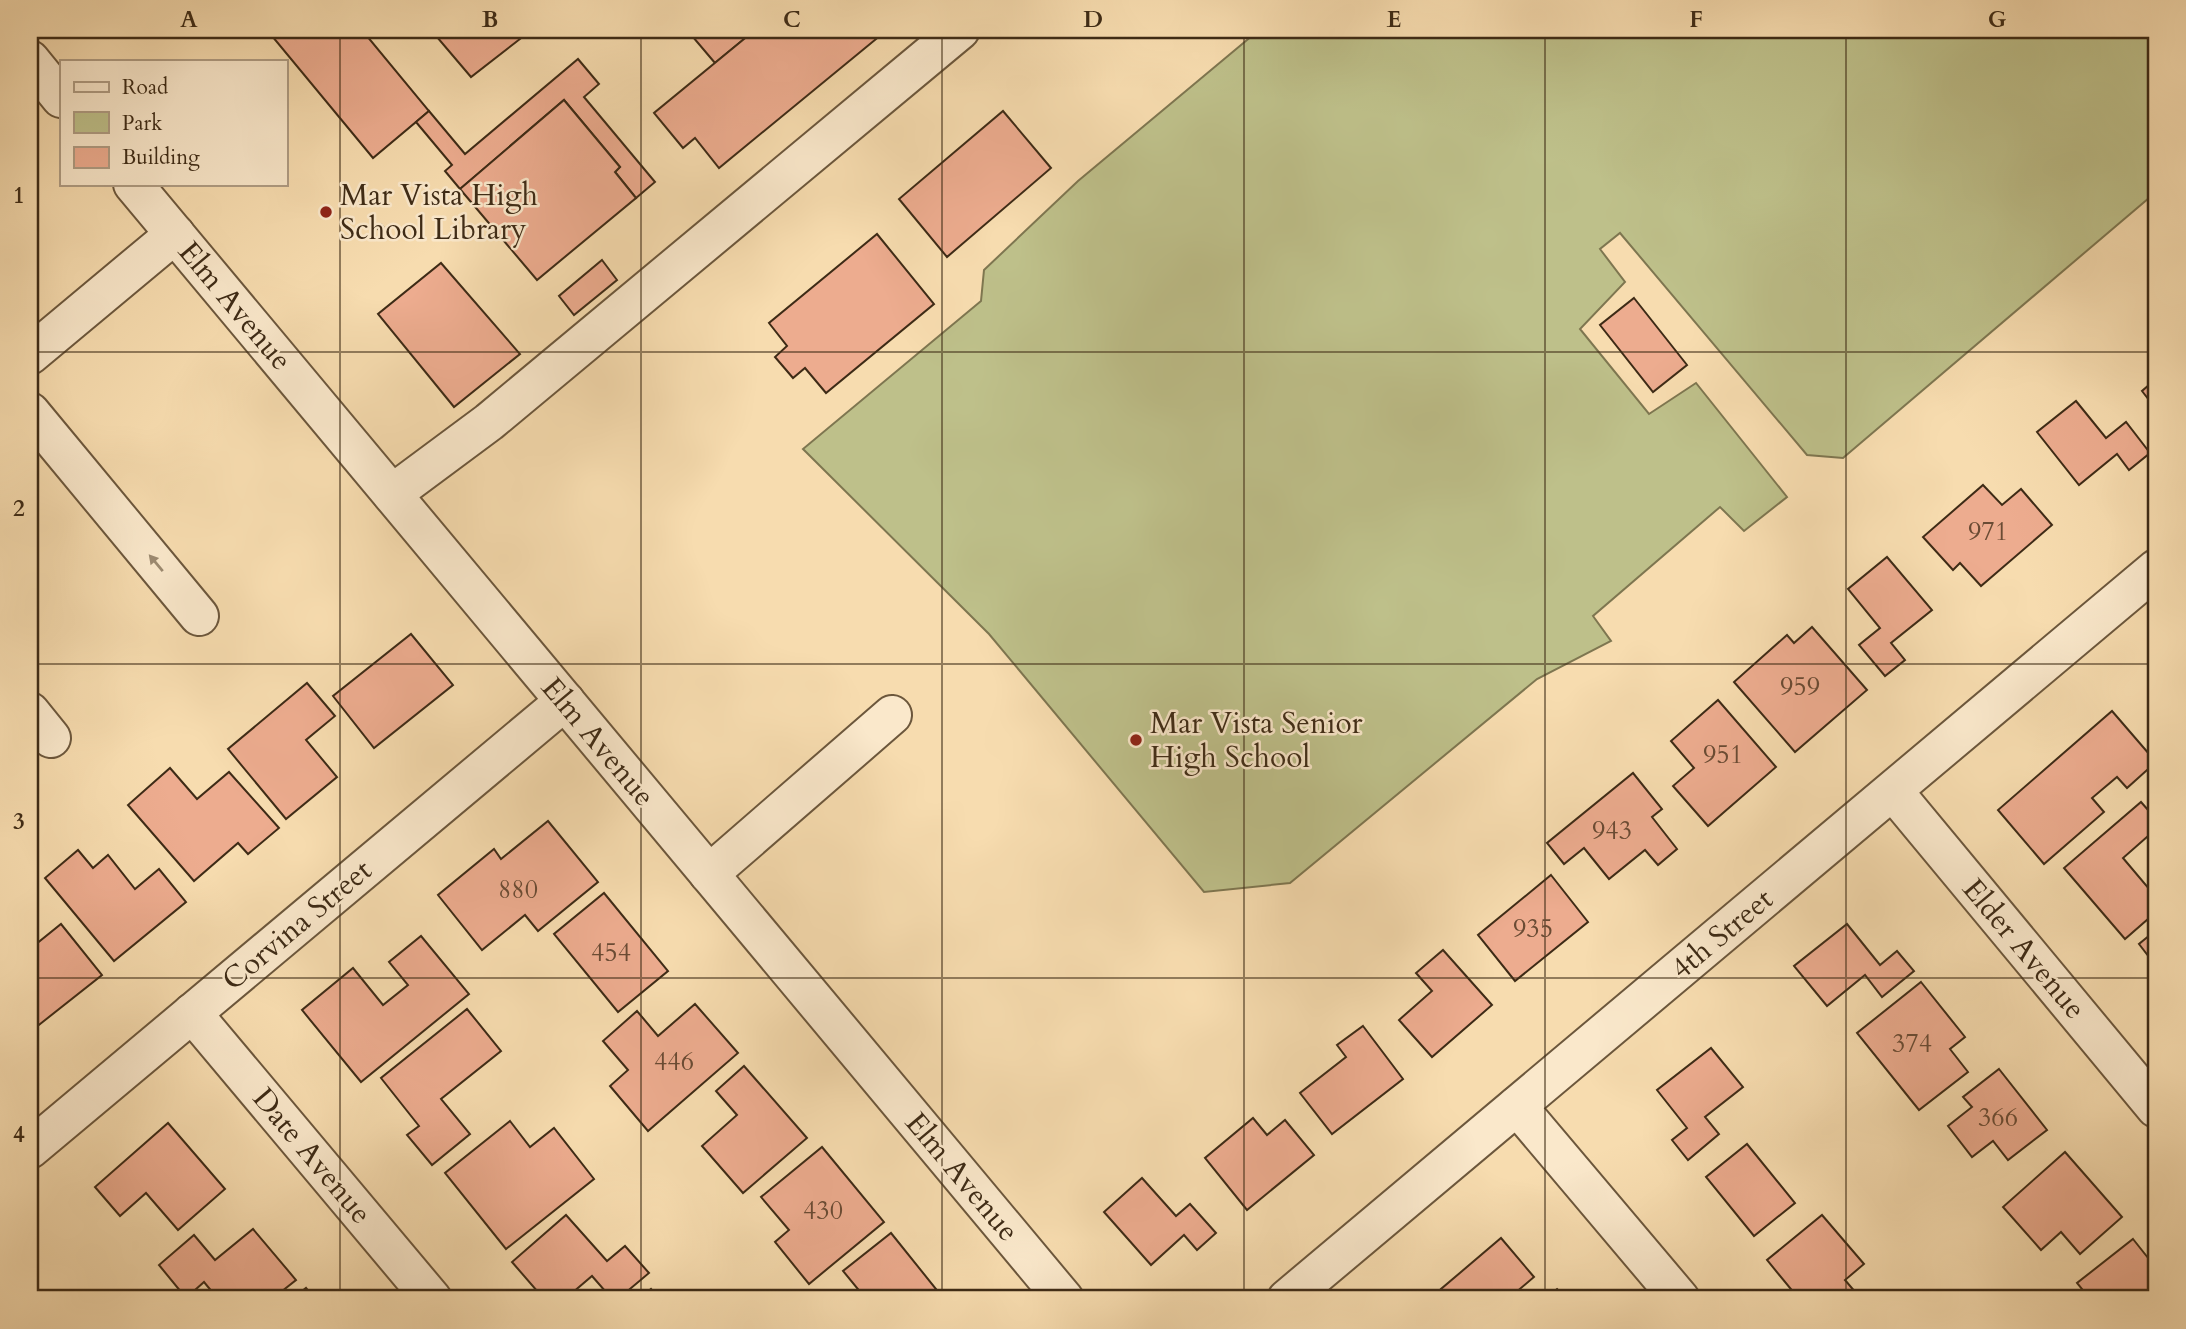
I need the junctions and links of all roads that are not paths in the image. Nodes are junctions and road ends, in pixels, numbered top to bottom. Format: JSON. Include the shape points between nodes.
{"nodes":[{"id":1,"x":960,"y":30,"type":"edge"},
{"id":2,"x":30,"y":60,"type":"edge"},
{"id":3,"x":60,"y":97,"type":"edge"},
{"id":4,"x":135,"y":186,"type":"edge"},
{"id":5,"x":175,"y":234,"type":"junction"},
{"id":6,"x":30,"y":355,"type":"edge"},
{"id":7,"x":30,"y":412,"type":"edge"},
{"id":8,"x":392,"y":494,"type":"junction"},
{"id":9,"x":2156,"y":569,"type":"edge"},
{"id":10,"x":199,"y":616,"type":"dead end"},
{"id":11,"x":565,"y":701,"type":"junction"},
{"id":12,"x":892,"y":715,"type":"dead end"},
{"id":13,"x":1893,"y":791,"type":"junction"},
{"id":14,"x":709,"y":874,"type":"junction"},
{"id":15,"x":192,"y":1013,"type":"junction"},
{"id":16,"x":1517,"y":1106,"type":"junction"},
{"id":17,"x":2156,"y":1108,"type":"edge"},
{"id":18,"x":30,"y":1149,"type":"edge"},
{"id":19,"x":432,"y":1299,"type":"edge"},
{"id":20,"x":1064,"y":1299,"type":"edge"},
{"id":21,"x":1287,"y":1299,"type":"edge"},
{"id":22,"x":1680,"y":1299,"type":"edge"}],
"edges":[{"from":1,"to":8,"type":"street","via":[[489,422]]},
{"from":2,"to":3,"type":"street"},
{"from":4,"to":5,"type":"street","name":"Elm Avenue"},
{"from":5,"to":6,"type":"street"},
{"from":5,"to":8,"type":"street","name":"Elm Avenue"},
{"from":10,"to":7,"type":"street","one_way":true},
{"from":8,"to":11,"type":"street","name":"Elm Avenue"},
{"from":9,"to":13,"type":"street","name":"4th Street"},
{"from":11,"to":14,"type":"street","name":"Elm Avenue"},
{"from":11,"to":15,"type":"street","name":"Corvina Street"},
{"from":12,"to":14,"type":"street"},
{"from":13,"to":16,"type":"street","name":"4th Street"},
{"from":13,"to":17,"type":"street","name":"Elder Avenue"},
{"from":14,"to":20,"type":"street","name":"Elm Avenue"},
{"from":15,"to":18,"type":"street","name":"Corvina Street"},
{"from":15,"to":19,"type":"street","name":"Date Avenue"},
{"from":16,"to":21,"type":"street","name":"4th Street"},
{"from":16,"to":22,"type":"street"}]}
